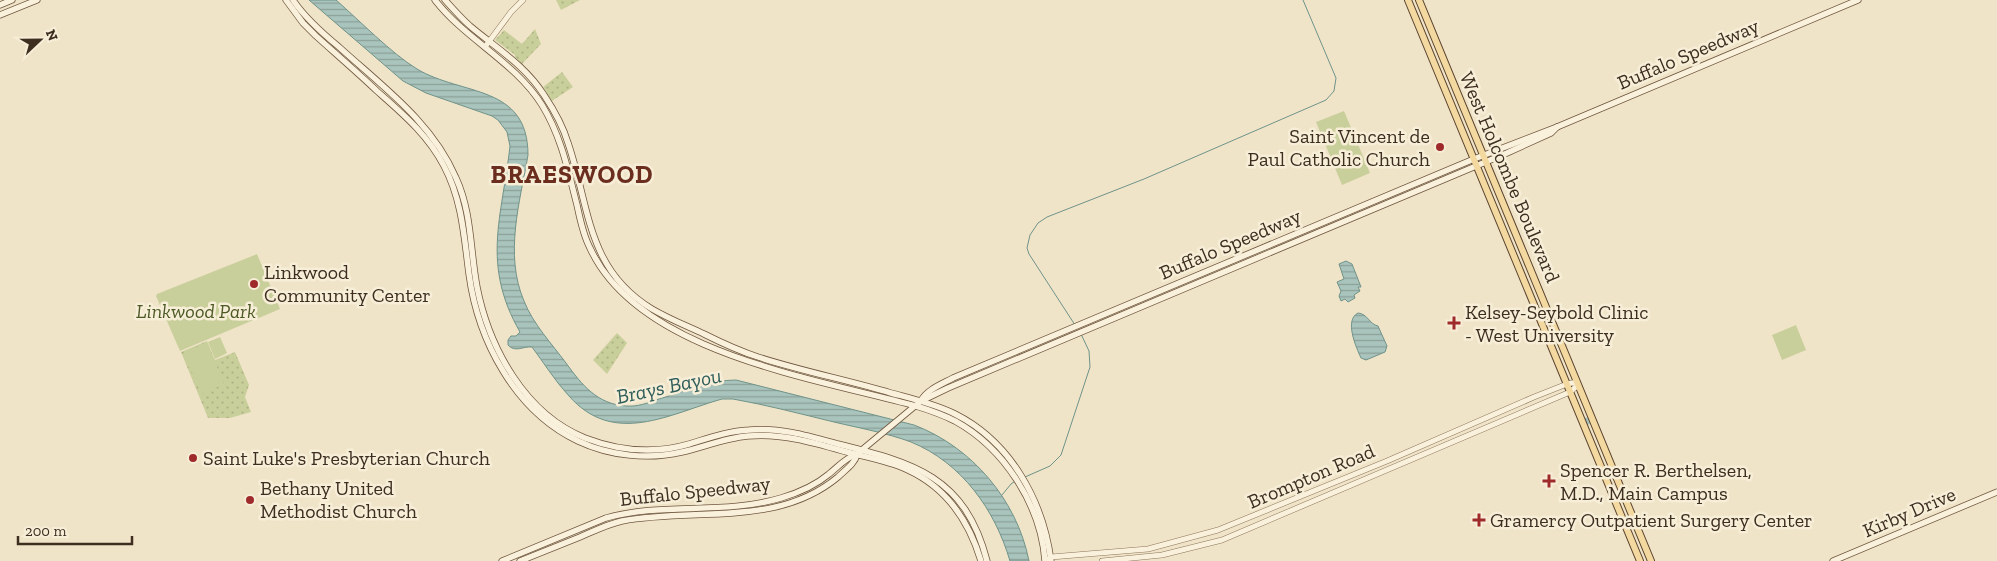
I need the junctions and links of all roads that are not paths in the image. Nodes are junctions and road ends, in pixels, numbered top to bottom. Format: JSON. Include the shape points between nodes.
{"nodes":[{"id":1,"x":12,"y":0,"type":"edge"},
{"id":2,"x":36,"y":0,"type":"edge"},
{"id":3,"x":286,"y":0,"type":"edge"},
{"id":4,"x":293,"y":0,"type":"edge"},
{"id":5,"x":445,"y":0,"type":"edge"},
{"id":6,"x":523,"y":0,"type":"edge"},
{"id":7,"x":1408,"y":0,"type":"edge"},
{"id":8,"x":1419,"y":0,"type":"edge"},
{"id":9,"x":1858,"y":0,"type":"edge"},
{"id":10,"x":436,"y":1,"type":"edge"},
{"id":11,"x":0,"y":5,"type":"edge"},
{"id":12,"x":0,"y":15,"type":"edge"},
{"id":13,"x":489,"y":41,"type":"junction"},
{"id":14,"x":485,"y":47,"type":"junction"},
{"id":15,"x":1446,"y":65,"type":"junction"},
{"id":16,"x":1437,"y":69,"type":"junction"},
{"id":17,"x":546,"y":104,"type":"junction"},
{"id":18,"x":1484,"y":158,"type":"junction"},
{"id":19,"x":1475,"y":162,"type":"junction"},
{"id":20,"x":1407,"y":187,"type":"junction"},
{"id":21,"x":1406,"y":196,"type":"junction"},
{"id":22,"x":614,"y":274,"type":"junction"},
{"id":23,"x":608,"y":278,"type":"junction"},
{"id":24,"x":1083,"y":328,"type":"junction"},
{"id":25,"x":1072,"y":332,"type":"junction"},
{"id":26,"x":1578,"y":383,"type":"junction"},
{"id":27,"x":1567,"y":384,"type":"junction"},
{"id":28,"x":1570,"y":392,"type":"junction"},
{"id":29,"x":938,"y":394,"type":"junction"},
{"id":30,"x":899,"y":401,"type":"junction"},
{"id":31,"x":919,"y":404,"type":"junction"},
{"id":32,"x":942,"y":408,"type":"junction"},
{"id":33,"x":1510,"y":408,"type":"junction"},
{"id":34,"x":903,"y":416,"type":"junction"},
{"id":35,"x":1513,"y":416,"type":"junction"},
{"id":36,"x":876,"y":439,"type":"junction"},
{"id":37,"x":838,"y":450,"type":"junction"},
{"id":38,"x":860,"y":452,"type":"junction"},
{"id":39,"x":880,"y":455,"type":"junction"},
{"id":40,"x":842,"y":462,"type":"junction"},
{"id":41,"x":1014,"y":472,"type":"junction"},
{"id":42,"x":1997,"y":492,"type":"edge"},
{"id":43,"x":1306,"y":494,"type":"junction"},
{"id":44,"x":1309,"y":502,"type":"junction"},
{"id":45,"x":1161,"y":545,"type":"junction"},
{"id":46,"x":1104,"y":553,"type":"junction"},
{"id":47,"x":1162,"y":555,"type":"junction"},
{"id":48,"x":1048,"y":560,"type":"edge"},
{"id":49,"x":502,"y":561,"type":"edge"},
{"id":50,"x":520,"y":561,"type":"edge"},
{"id":51,"x":981,"y":561,"type":"edge"},
{"id":52,"x":987,"y":561,"type":"edge"},
{"id":53,"x":1104,"y":561,"type":"edge"},
{"id":54,"x":1640,"y":561,"type":"edge"},
{"id":55,"x":1651,"y":561,"type":"edge"},
{"id":56,"x":1833,"y":561,"type":"edge"}],
"edges":[{"from":1,"to":11,"type":"main road"},
{"from":2,"to":12,"type":"main road"},
{"from":3,"to":37,"type":"main road","via":[[316,36],[420,129],[442,161],[460,208],[471,284],[485,336],[510,382],[544,419],[585,444],[635,456],[676,454],[733,438],[757,436],[785,437]]},
{"from":4,"to":38,"type":"main road","via":[[319,30],[422,122],[445,154],[467,211],[481,305],[492,335],[519,385],[546,414],[586,438],[633,450],[670,448],[736,431],[764,429],[790,432]]},
{"from":5,"to":13,"type":"main road","via":[[468,25]]},
{"from":6,"to":13,"type":"street"},
{"from":7,"to":16,"type":"main road","name":"West Holcombe Boulevard"},
{"from":8,"to":15,"type":"main road","name":"West Holcombe Boulevard"},
{"from":9,"to":18,"type":"main road","name":"Buffalo Speedway","via":[[1557,127],[1551,133]]},
{"from":10,"to":14,"type":"main road"},
{"from":13,"to":14,"type":"street"},
{"from":13,"to":17,"type":"main road","via":[[523,69]]},
{"from":14,"to":17,"type":"main road"},
{"from":15,"to":16,"type":"main road"},
{"from":15,"to":18,"type":"main road","name":"West Holcombe Boulevard"},
{"from":16,"to":19,"type":"main road","name":"West Holcombe Boulevard"},
{"from":17,"to":22,"type":"main road","via":[[568,141],[594,238]]},
{"from":17,"to":23,"type":"main road","via":[[562,145],[586,239]]},
{"from":18,"to":19,"type":"main road","name":"Buffalo Speedway"},
{"from":18,"to":26,"type":"main road","name":"West Holcombe Boulevard"},
{"from":19,"to":20,"type":"main road","name":"Buffalo Speedway"},
{"from":19,"to":21,"type":"main road","name":"Buffalo Speedway"},
{"from":19,"to":27,"type":"main road","name":"West Holcombe Boulevard"},
{"from":20,"to":21,"type":"main road"},
{"from":20,"to":24,"type":"main road","name":"Buffalo Speedway"},
{"from":21,"to":24,"type":"main road","name":"Buffalo Speedway"},
{"from":22,"to":23,"type":"main road"},
{"from":22,"to":31,"type":"main road","via":[[651,308],[728,346]]},
{"from":23,"to":30,"type":"main road","via":[[654,320],[737,358]]},
{"from":24,"to":25,"type":"main road","name":"Buffalo Speedway"},
{"from":25,"to":29,"type":"main road","name":"Buffalo Speedway"},
{"from":25,"to":31,"type":"main road","name":"Buffalo Speedway","via":[[953,378],[923,397]]},
{"from":26,"to":27,"type":"street","name":"Brompton Road"},
{"from":26,"to":28,"type":"street","name":"Brompton Road"},
{"from":26,"to":55,"type":"main road","name":"West Holcombe Boulevard"},
{"from":27,"to":28,"type":"main road","name":"West Holcombe Boulevard"},
{"from":27,"to":33,"type":"street","name":"Brompton Road"},
{"from":28,"to":35,"type":"street","name":"Brompton Road"},
{"from":28,"to":54,"type":"main road","name":"West Holcombe Boulevard"},
{"from":29,"to":31,"type":"main road","name":"Buffalo Speedway"},
{"from":29,"to":32,"type":"main road","via":[[937,400]]},
{"from":30,"to":31,"type":"main road"},
{"from":30,"to":34,"type":"main road","via":[[903,406]]},
{"from":31,"to":32,"type":"main road"},
{"from":31,"to":34,"type":"main road","name":"Buffalo Speedway"},
{"from":31,"to":41,"type":"main road","via":[[966,428]]},
{"from":32,"to":41,"type":"main road","via":[[986,436],[1007,457]]},
{"from":33,"to":35,"type":"street"},
{"from":33,"to":43,"type":"street","name":"Brompton Road"},
{"from":34,"to":36,"type":"main road","name":"Buffalo Speedway"},
{"from":35,"to":44,"type":"street","name":"Brompton Road"},
{"from":36,"to":38,"type":"main road","name":"Buffalo Speedway"},
{"from":36,"to":39,"type":"main road"},
{"from":37,"to":38,"type":"main road"},
{"from":37,"to":40,"type":"main road","via":[[843,457]]},
{"from":38,"to":39,"type":"main road"},
{"from":38,"to":40,"type":"main road","name":"Buffalo Speedway"},
{"from":38,"to":50,"type":"main road","name":"Buffalo Speedway","via":[[850,467],[831,482],[784,504],[736,514],[621,521]]},
{"from":38,"to":51,"type":"main road","via":[[906,469],[946,496],[966,522]]},
{"from":39,"to":52,"type":"main road","via":[[918,468],[950,492],[973,524]]},
{"from":40,"to":49,"type":"main road","name":"Buffalo Speedway","via":[[816,482],[781,498],[736,506],[618,515]]},
{"from":41,"to":48,"type":"main road","via":[[1042,517],[1048,538]]},
{"from":42,"to":56,"type":"main road","name":"Kirby Drive"},
{"from":43,"to":44,"type":"street"},
{"from":43,"to":45,"type":"street","name":"Brompton Road","via":[[1218,530]]},
{"from":44,"to":47,"type":"street","name":"Brompton Road","via":[[1222,540]]},
{"from":45,"to":46,"type":"street","name":"Brompton Road"},
{"from":45,"to":47,"type":"street"},
{"from":46,"to":48,"type":"street","name":"Brompton Road"},
{"from":46,"to":53,"type":"street"},
{"from":47,"to":53,"type":"street","name":"Brompton Road"}]}
